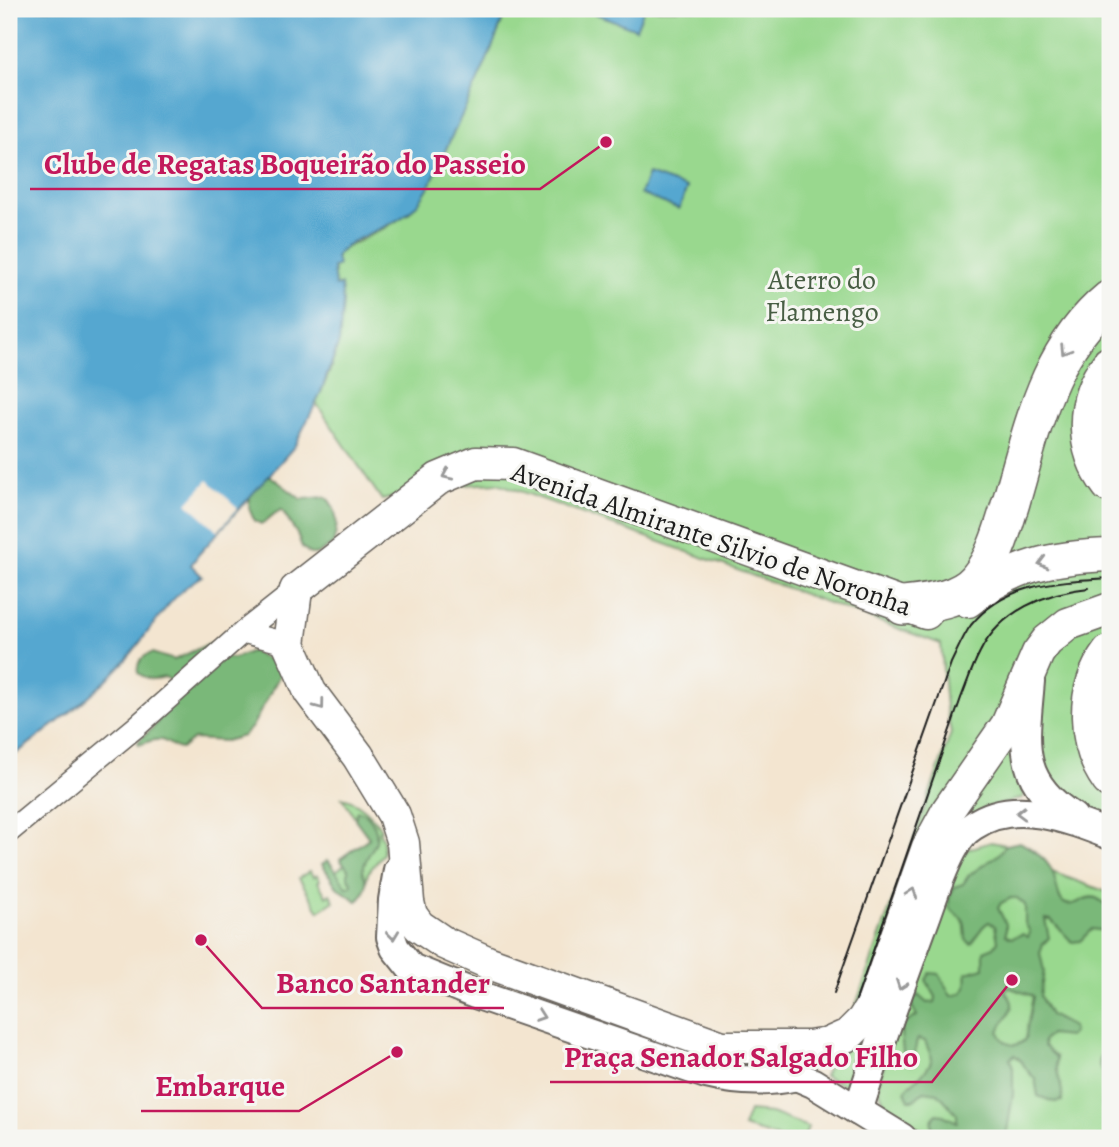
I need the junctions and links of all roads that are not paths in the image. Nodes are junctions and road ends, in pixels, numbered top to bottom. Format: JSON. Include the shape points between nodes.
{"nodes":[{"id":1,"x":1110,"y":299,"type":"edge"},
{"id":2,"x":1110,"y":365,"type":"edge"},
{"id":3,"x":1110,"y":484,"type":"edge"},
{"id":4,"x":1110,"y":555,"type":"edge"},
{"id":5,"x":296,"y":590,"type":"junction"},
{"id":6,"x":903,"y":606,"type":"junction"},
{"id":7,"x":1110,"y":609,"type":"edge"},
{"id":8,"x":243,"y":632,"type":"junction"},
{"id":9,"x":289,"y":644,"type":"junction"},
{"id":10,"x":1110,"y":654,"type":"edge"},
{"id":11,"x":1031,"y":665,"type":"junction"},
{"id":12,"x":1110,"y":779,"type":"edge"},
{"id":13,"x":1099,"y":831,"type":"edge"},
{"id":14,"x":9,"y":832,"type":"edge"},
{"id":15,"x":403,"y":843,"type":"junction"},
{"id":16,"x":722,"y":1047,"type":"junction"},
{"id":17,"x":870,"y":1071,"type":"junction"},
{"id":18,"x":797,"y":1076,"type":"junction"},
{"id":19,"x":858,"y":1111,"type":"junction"},
{"id":20,"x":895,"y":1134,"type":"edge"}],
"edges":[{"from":1,"to":6,"type":"highway","one_way":true,"via":[[1073,337],[1058,361],[1003,528],[977,580],[962,593]]},
{"from":2,"to":3,"type":"highway","via":[[1093,399],[1089,424],[1094,456]]},
{"from":4,"to":6,"type":"main road","name":"Avenida Almirante Silvio de Noronha","one_way":true,"via":[[1047,560],[1013,572],[952,611],[926,613]]},
{"from":6,"to":5,"type":"main road","name":"Avenida Almirante Silvio de Noronha","one_way":true,"via":[[513,464],[476,463],[438,479]]},
{"from":5,"to":8,"type":"street","name":"Avenida Almirante Silvio de Noronha"},
{"from":5,"to":9,"type":"main road"},
{"from":7,"to":11,"type":"main road","via":[[1057,632]]},
{"from":8,"to":9,"type":"street"},
{"from":8,"to":14,"type":"street","name":"Avenida Almirante Silvio de Noronha"},
{"from":9,"to":15,"type":"main road","one_way":true,"via":[[310,692],[358,756],[394,816]]},
{"from":10,"to":12,"type":"highway","via":[[1097,681],[1091,714],[1096,755]]},
{"from":11,"to":13,"type":"street","via":[[1027,740],[1031,774],[1048,797]]},
{"from":16,"to":11,"type":"main road","one_way":true,"via":[[828,1044],[848,1035],[863,1020],[873,1004],[928,847],[1007,724]]},
{"from":13,"to":17,"type":"street","one_way":true,"via":[[1036,813],[1011,812],[979,822],[961,837],[946,864]]},
{"from":15,"to":16,"type":"main road","via":[[411,915],[428,934],[488,962]]},
{"from":15,"to":18,"type":"street","one_way":true,"via":[[391,930],[395,948],[411,968],[727,1080],[760,1082]]},
{"from":16,"to":18,"type":"street"},
{"from":17,"to":19,"type":"street"},
{"from":17,"to":20,"type":"street","via":[[877,1105]]},
{"from":18,"to":19,"type":"street"},
{"from":19,"to":20,"type":"street"}]}
